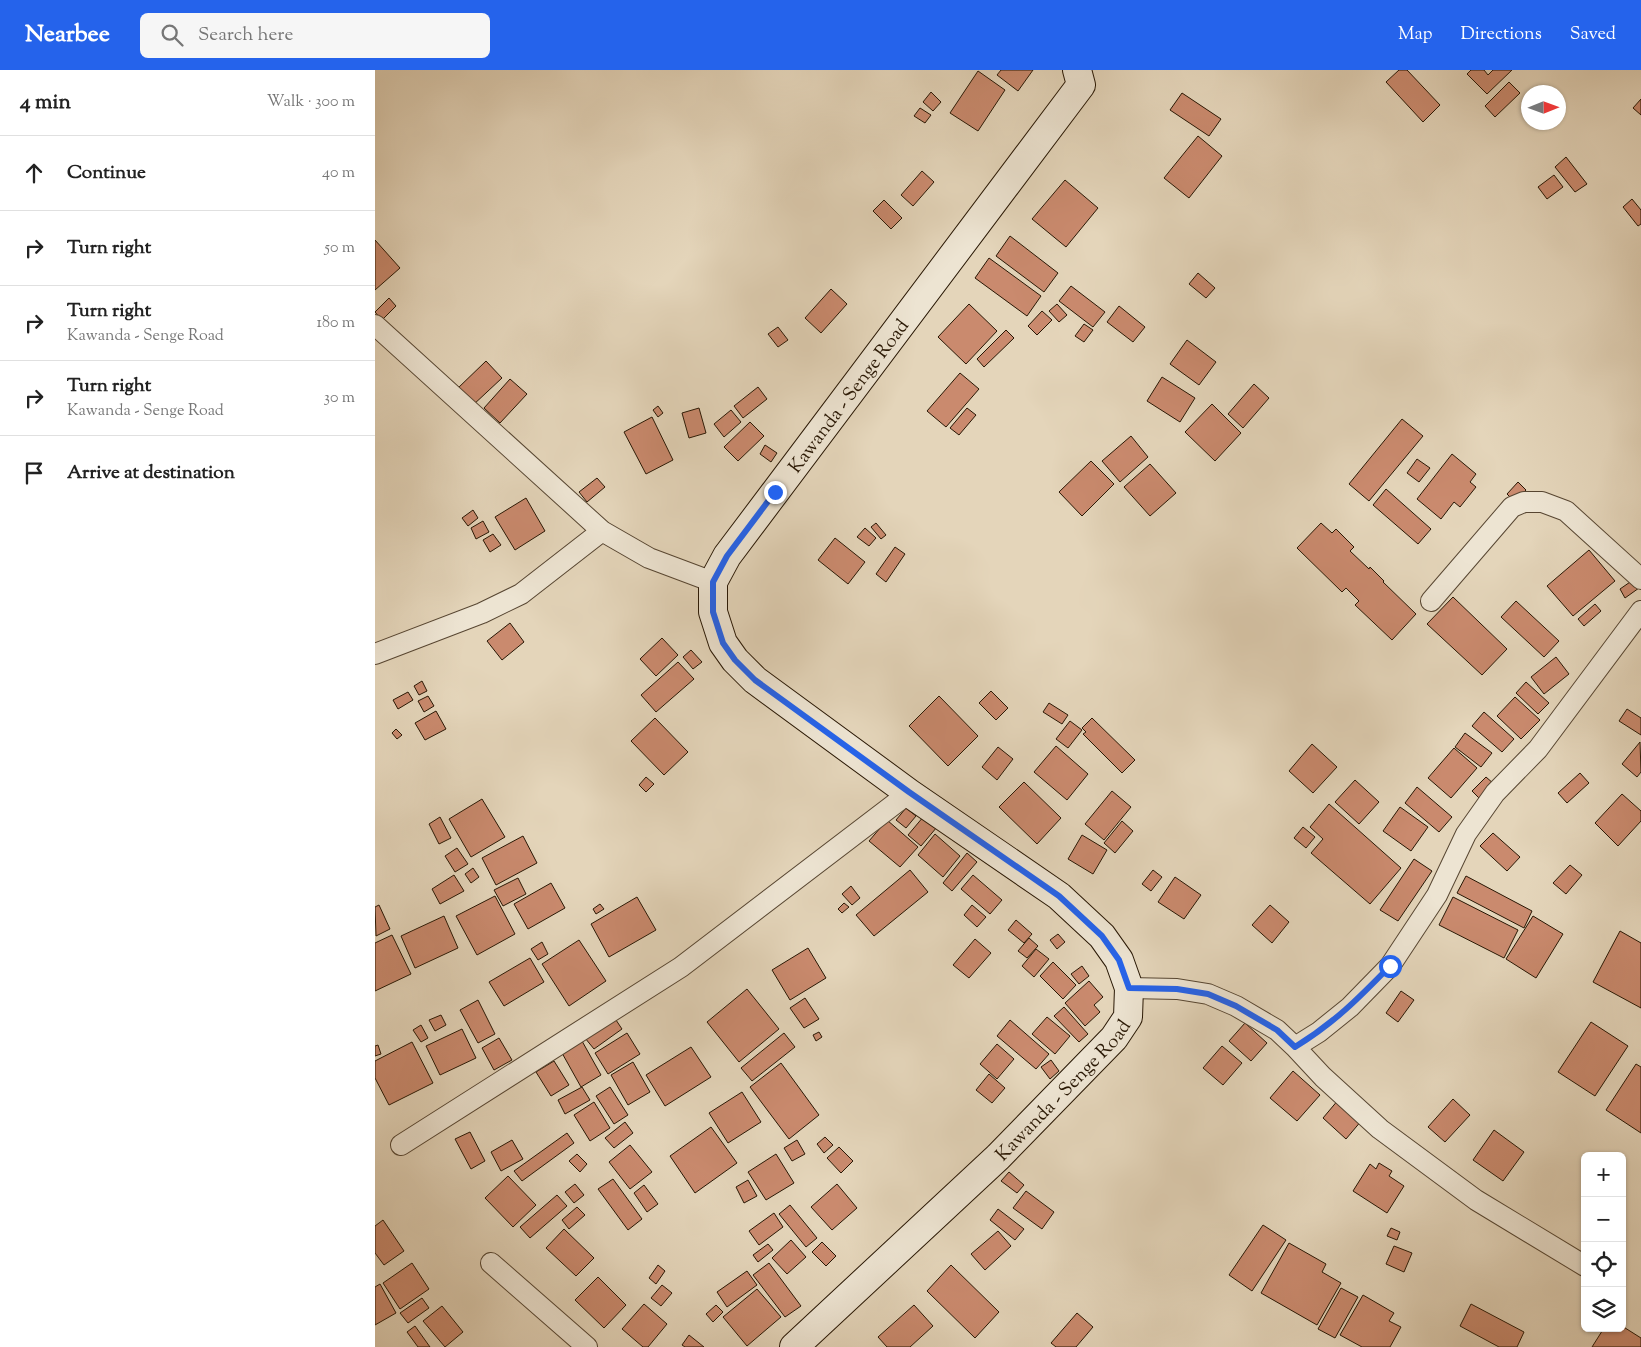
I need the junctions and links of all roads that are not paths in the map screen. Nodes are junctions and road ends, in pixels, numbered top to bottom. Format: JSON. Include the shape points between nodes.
{"nodes":[{"id":1,"x":1084,"y":75,"type":"edge"},
{"id":2,"x":375,"y":325,"type":"edge"},
{"id":3,"x":602,"y":531,"type":"junction"},
{"id":4,"x":1641,"y":579,"type":"edge"},
{"id":5,"x":713,"y":582,"type":"junction"},
{"id":6,"x":1431,"y":601,"type":"dead end"},
{"id":7,"x":1641,"y":610,"type":"edge"},
{"id":8,"x":375,"y":654,"type":"edge"},
{"id":9,"x":909,"y":792,"type":"junction"},
{"id":10,"x":1129,"y":988,"type":"junction"},
{"id":11,"x":1295,"y":1047,"type":"junction"},
{"id":12,"x":401,"y":1144,"type":"dead end"},
{"id":13,"x":491,"y":1263,"type":"dead end"},
{"id":14,"x":1581,"y":1264,"type":"edge"},
{"id":15,"x":587,"y":1347,"type":"edge"},
{"id":16,"x":794,"y":1347,"type":"edge"}],
"edges":[{"from":1,"to":5,"type":"street","name":"Kawanda - Senge Road","via":[[727,556]]},
{"from":2,"to":3,"type":"street"},
{"from":3,"to":5,"type":"street","via":[[649,558]]},
{"from":3,"to":8,"type":"street","via":[[521,594],[482,613]]},
{"from":4,"to":6,"type":"street","via":[[1566,511],[1543,502],[1524,502],[1513,508]]},
{"from":5,"to":9,"type":"street","name":"Kawanda - Senge Road","via":[[713,612],[723,643],[735,660],[755,680]]},
{"from":7,"to":11,"type":"street","via":[[1537,749],[1495,793],[1471,827],[1437,895],[1390,966],[1350,1007]]},
{"from":9,"to":10,"type":"street","name":"Kawanda - Senge Road","via":[[1059,896],[1102,936],[1119,960]]},
{"from":9,"to":12,"type":"street","via":[[681,967]]},
{"from":10,"to":11,"type":"street","via":[[1177,989],[1208,994],[1277,1030]]},
{"from":10,"to":16,"type":"street","name":"Kawanda - Senge Road","via":[[1128,1017],[1114,1038],[998,1157]]},
{"from":11,"to":14,"type":"street","via":[[1323,1078],[1380,1129],[1476,1200]]},
{"from":13,"to":15,"type":"street"}]}
